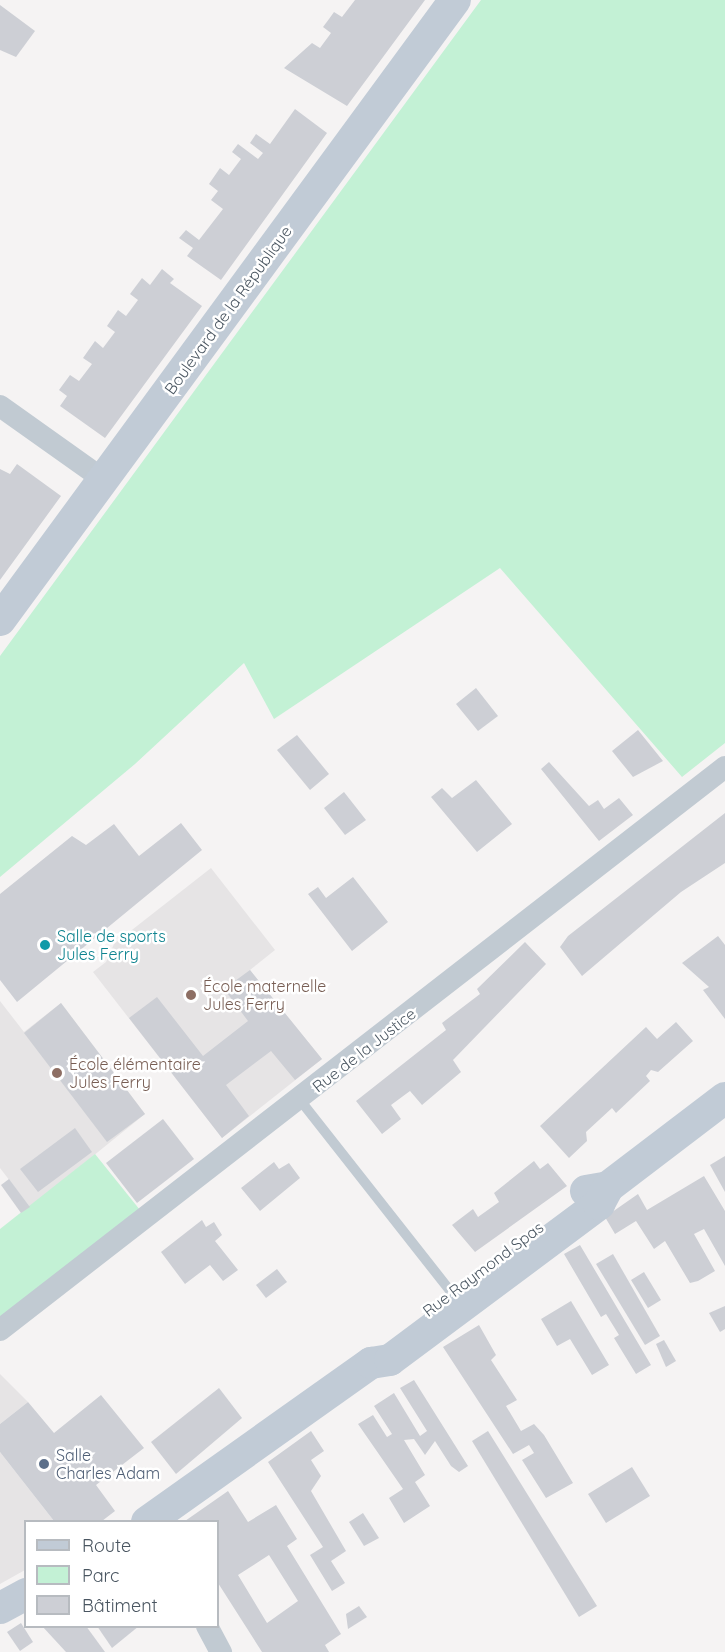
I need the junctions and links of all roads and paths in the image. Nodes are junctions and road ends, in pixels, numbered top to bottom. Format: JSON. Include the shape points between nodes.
{"nodes":[{"id":1,"x":455,"y":0,"type":"edge"},
{"id":2,"x":0,"y":406,"type":"edge"},
{"id":3,"x":104,"y":480,"type":"junction"},
{"id":4,"x":0,"y":620,"type":"edge"},
{"id":5,"x":725,"y":767,"type":"edge"},
{"id":6,"x":725,"y":1098,"type":"edge"},
{"id":7,"x":300,"y":1100,"type":"junction"},
{"id":8,"x":456,"y":1299,"type":"junction"},
{"id":9,"x":0,"y":1330,"type":"edge"},
{"id":10,"x":148,"y":1520,"type":"edge"},
{"id":11,"x":24,"y":1595,"type":"edge"},
{"id":12,"x":0,"y":1608,"type":"edge"},
{"id":13,"x":208,"y":1628,"type":"edge"},
{"id":14,"x":222,"y":1652,"type":"edge"}],
"edges":[{"from":1,"to":3,"type":"street","name":"Boulevard de la République"},
{"from":2,"to":3,"type":"street"},
{"from":3,"to":4,"type":"street","name":"Boulevard de la République"},
{"from":5,"to":7,"type":"street","name":"Rue de la Justice"},
{"from":6,"to":8,"type":"street","name":"Rue Raymond Spas","via":[[608,1187],[599,1204]]},
{"from":7,"to":8,"type":"lane"},
{"from":7,"to":9,"type":"street","name":"Rue de la Justice"},
{"from":8,"to":10,"type":"street","name":"Rue Raymond Spas","via":[[390,1360],[370,1363]]},
{"from":11,"to":12,"type":"street"},
{"from":13,"to":14,"type":"street"}]}
